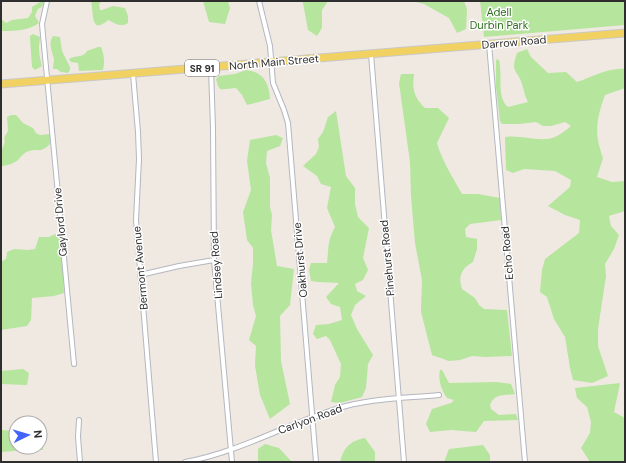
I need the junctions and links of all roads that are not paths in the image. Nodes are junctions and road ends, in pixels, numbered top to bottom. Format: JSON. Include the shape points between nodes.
{"nodes":[{"id":1,"x":47,"y":1,"type":"edge"},
{"id":2,"x":259,"y":1,"type":"edge"},
{"id":3,"x":625,"y":33,"type":"edge"},
{"id":4,"x":489,"y":44,"type":"junction"},
{"id":5,"x":403,"y":52,"type":"joint"},
{"id":6,"x":371,"y":54,"type":"junction"},
{"id":7,"x":271,"y":61,"type":"junction"},
{"id":8,"x":211,"y":68,"type":"junction"},
{"id":9,"x":133,"y":74,"type":"junction"},
{"id":10,"x":48,"y":80,"type":"junction"},
{"id":11,"x":1,"y":84,"type":"edge"},
{"id":12,"x":214,"y":260,"type":"junction"},
{"id":13,"x":140,"y":275,"type":"junction"},
{"id":14,"x":74,"y":364,"type":"dead end"},
{"id":15,"x":440,"y":395,"type":"dead end"},
{"id":16,"x":399,"y":399,"type":"junction"},
{"id":17,"x":313,"y":417,"type":"junction"},
{"id":18,"x":79,"y":420,"type":"dead end"},
{"id":19,"x":231,"y":449,"type":"junction"},
{"id":20,"x":80,"y":462,"type":"edge"},
{"id":21,"x":156,"y":462,"type":"edge"},
{"id":22,"x":185,"y":462,"type":"edge"},
{"id":23,"x":232,"y":462,"type":"edge"},
{"id":24,"x":316,"y":462,"type":"edge"},
{"id":25,"x":404,"y":462,"type":"edge"},
{"id":26,"x":525,"y":462,"type":"edge"}],
"edges":[{"from":1,"to":10,"type":"street","name":"Gaylord Drive","via":[[42,24]]},
{"from":2,"to":7,"type":"street","name":"Oakhurst Drive"},
{"from":3,"to":4,"type":"main road","name":"Darrow Road","number":"SR 91"},
{"from":4,"to":5,"type":"main road","name":"Darrow Road","number":"SR 91"},
{"from":4,"to":26,"type":"street","name":"Echo Road"},
{"from":5,"to":6,"type":"main road","name":"North Main Street","number":"SR 91"},
{"from":6,"to":7,"type":"main road","name":"North Main Street","number":"SR 91"},
{"from":6,"to":16,"type":"street","name":"Pinehurst Road"},
{"from":7,"to":8,"type":"main road","name":"North Main Street","number":"SR 91"},
{"from":7,"to":17,"type":"street","name":"Oakhurst Drive","via":[[273,83],[288,123]]},
{"from":8,"to":9,"type":"main road","name":"North Main Street","number":"SR 91"},
{"from":8,"to":12,"type":"street","name":"Lindsey Road"},
{"from":9,"to":10,"type":"main road","name":"North Main Street","number":"SR 91"},
{"from":9,"to":13,"type":"street","name":"Bermont Avenue","via":[[139,159],[136,220]]},
{"from":10,"to":11,"type":"main road","name":"North Main Street","number":"SR 91"},
{"from":10,"to":14,"type":"street","name":"Gaylord Drive"},
{"from":12,"to":13,"type":"street"},
{"from":12,"to":19,"type":"street","name":"Lindsey Road"},
{"from":13,"to":21,"type":"street","name":"Bermont Avenue"},
{"from":15,"to":16,"type":"street","name":"Carlyon Road"},
{"from":16,"to":17,"type":"street","name":"Carlyon Road","via":[[359,403]]},
{"from":16,"to":25,"type":"street","name":"Pinehurst Road"},
{"from":17,"to":19,"type":"street","name":"Carlyon Road"},
{"from":17,"to":24,"type":"street","name":"Oakhurst Drive"},
{"from":18,"to":20,"type":"street"},
{"from":19,"to":22,"type":"street","name":"Carlyon Road"},
{"from":19,"to":23,"type":"street","name":"Lindsey Road"}]}
